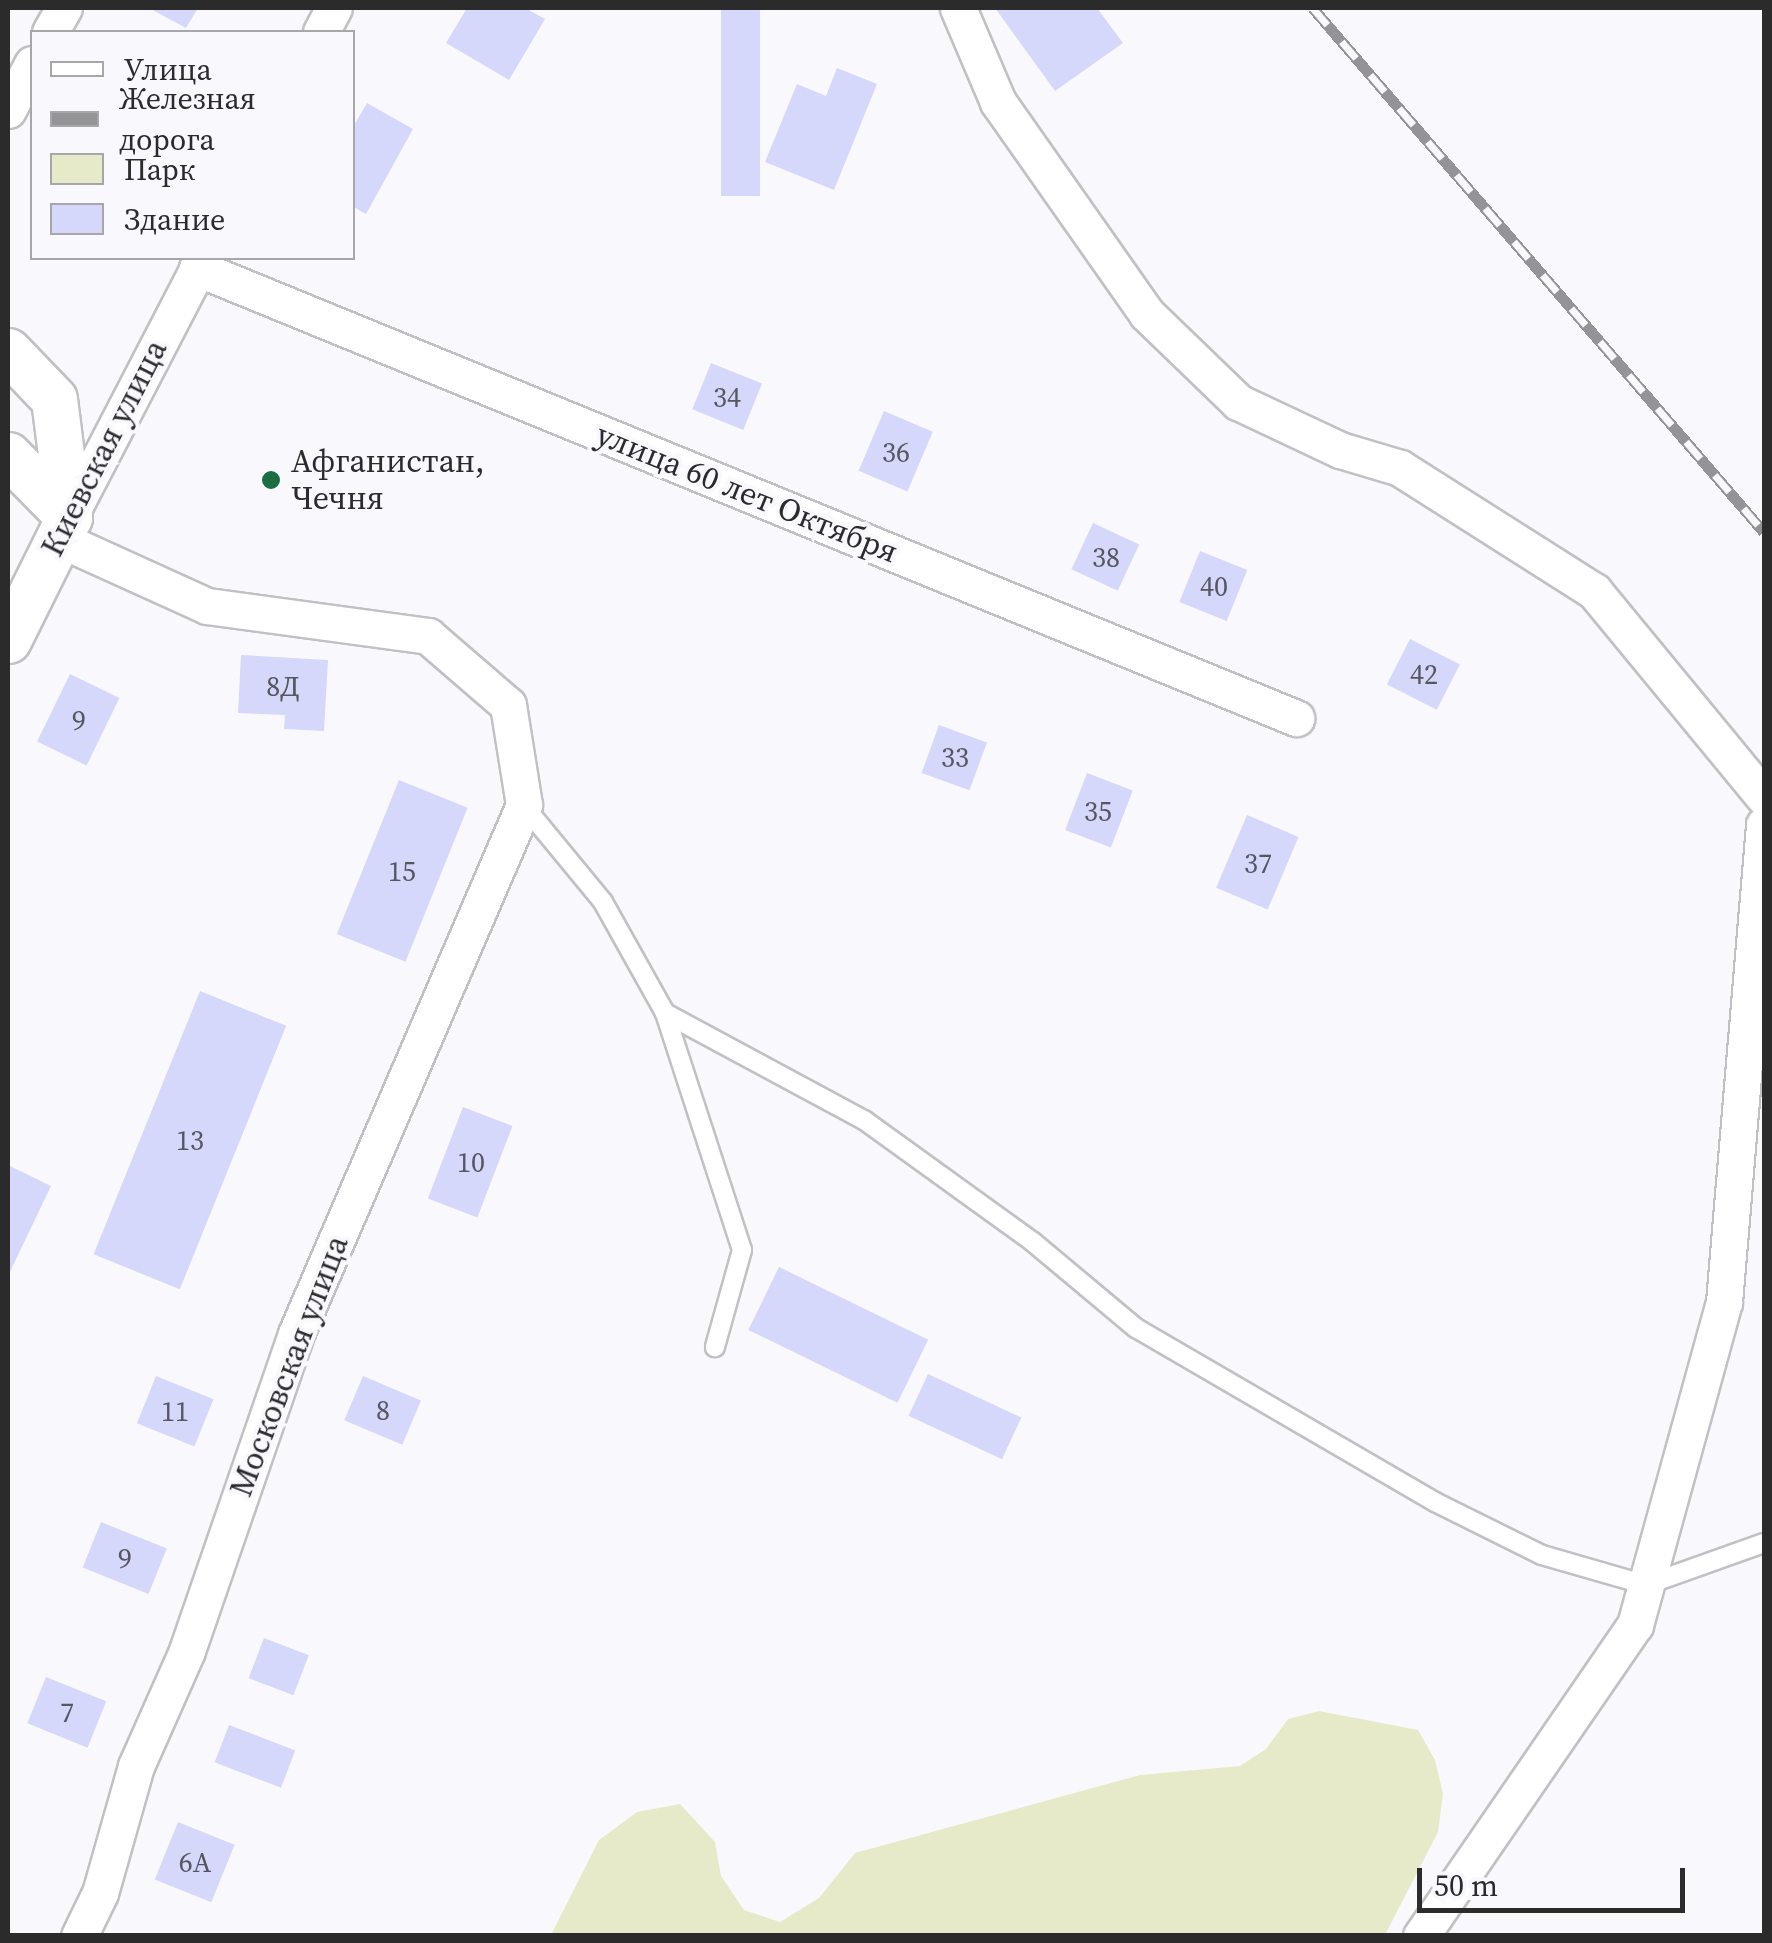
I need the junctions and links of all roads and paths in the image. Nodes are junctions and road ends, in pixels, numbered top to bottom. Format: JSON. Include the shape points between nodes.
{"nodes":[{"id":1,"x":64,"y":8,"type":"edge"},
{"id":2,"x":334,"y":8,"type":"edge"},
{"id":3,"x":958,"y":8,"type":"edge"},
{"id":4,"x":51,"y":30,"type":"edge"},
{"id":5,"x":322,"y":30,"type":"edge"},
{"id":6,"x":30,"y":68,"type":"edge"},
{"id":7,"x":8,"y":110,"type":"edge"},
{"id":8,"x":200,"y":263,"type":"edge"},
{"id":9,"x":8,"y":351,"type":"edge"},
{"id":10,"x":8,"y":454,"type":"edge"},
{"id":11,"x":63,"y":528,"type":"junction"},
{"id":12,"x":18,"y":592,"type":"edge"},
{"id":13,"x":8,"y":640,"type":"edge"},
{"id":14,"x":1296,"y":718,"type":"dead end"},
{"id":15,"x":1764,"y":797,"type":"edge"},
{"id":16,"x":524,"y":806,"type":"junction"},
{"id":17,"x":1764,"y":825,"type":"edge"},
{"id":18,"x":665,"y":1014,"type":"junction"},
{"id":19,"x":715,"y":1347,"type":"dead end"},
{"id":20,"x":1764,"y":1543,"type":"edge"},
{"id":21,"x":1646,"y":1585,"type":"junction"},
{"id":22,"x":80,"y":1936,"type":"edge"},
{"id":23,"x":1420,"y":1936,"type":"edge"}],
"edges":[{"from":1,"to":4,"type":"street"},
{"from":2,"to":5,"type":"street"},
{"from":3,"to":15,"type":"street","via":[[998,102],[1148,314],[1186,352],[1238,402],[1340,450],[1400,468],[1594,591]]},
{"from":6,"to":7,"type":"street"},
{"from":8,"to":11,"type":"street","name":"Киевская улица"},
{"from":8,"to":14,"type":"street","name":"улица 60 лет Октября"},
{"from":9,"to":11,"type":"street","via":[[54,400]]},
{"from":10,"to":11,"type":"street"},
{"from":11,"to":12,"type":"street","name":"Киевская улица"},
{"from":11,"to":16,"type":"street","via":[[207,606],[428,636],[508,705]]},
{"from":12,"to":13,"type":"street","name":"Киевская улица"},
{"from":16,"to":18,"type":"lane","via":[[603,902]]},
{"from":16,"to":22,"type":"street","name":"Московская улица","via":[[296,1334]]},
{"from":17,"to":21,"type":"street","via":[[1724,1302]]},
{"from":18,"to":19,"type":"lane","via":[[742,1250]]},
{"from":18,"to":21,"type":"lane","via":[[864,1120],[1152,1338],[1453,1511],[1542,1555]]},
{"from":20,"to":21,"type":"lane"},
{"from":21,"to":23,"type":"street","via":[[1634,1626]]}]}
